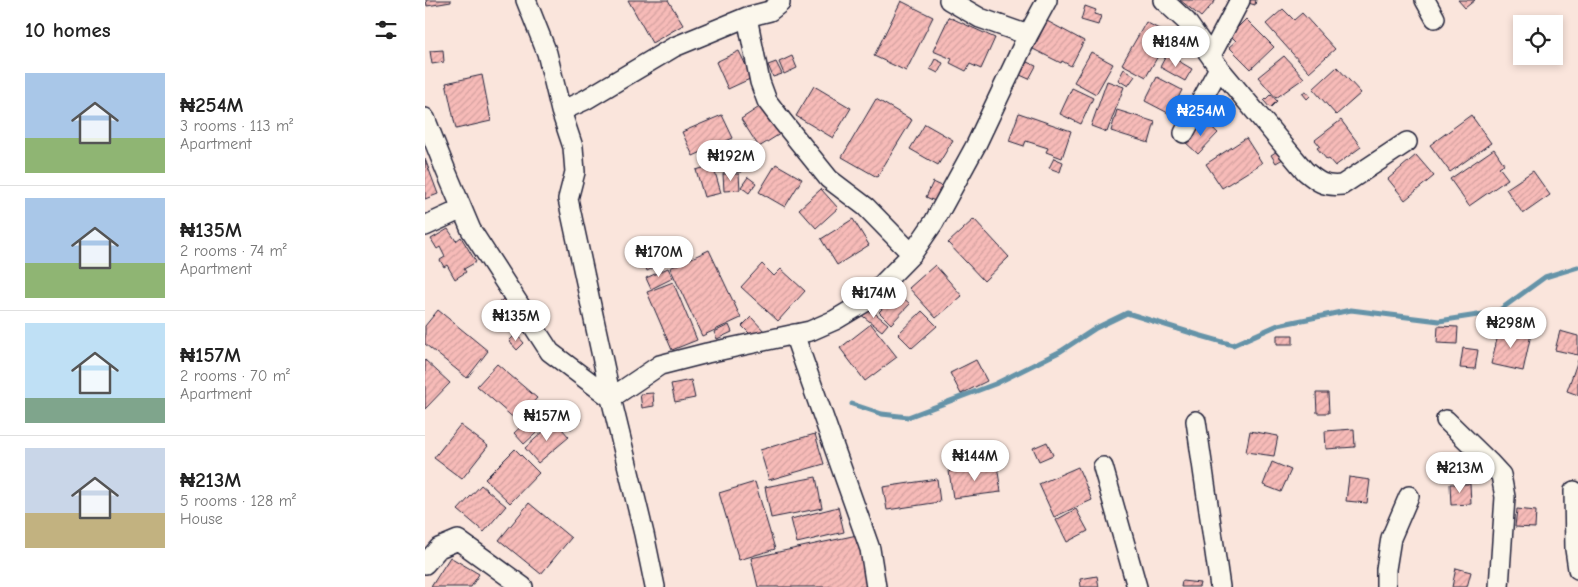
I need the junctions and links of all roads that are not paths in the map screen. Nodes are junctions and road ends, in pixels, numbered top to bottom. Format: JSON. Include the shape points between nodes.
{"nodes":[{"id":1,"x":526,"y":0,"type":"edge"},
{"id":2,"x":780,"y":0,"type":"edge"},
{"id":3,"x":949,"y":0,"type":"edge"},
{"id":4,"x":1047,"y":0,"type":"edge"},
{"id":5,"x":1163,"y":0,"type":"edge"},
{"id":6,"x":1240,"y":0,"type":"edge"},
{"id":7,"x":1425,"y":0,"type":"edge"},
{"id":8,"x":747,"y":17,"type":"junction"},
{"id":9,"x":1435,"y":18,"type":"dead end"},
{"id":10,"x":1028,"y":35,"type":"junction"},
{"id":11,"x":1215,"y":61,"type":"junction"},
{"id":12,"x":561,"y":111,"type":"junction"},
{"id":13,"x":425,"y":118,"type":"edge"},
{"id":14,"x":1184,"y":134,"type":"dead end"},
{"id":15,"x":1407,"y":142,"type":"dead end"},
{"id":16,"x":462,"y":209,"type":"junction"},
{"id":17,"x":425,"y":226,"type":"edge"},
{"id":18,"x":912,"y":254,"type":"junction"},
{"id":19,"x":794,"y":334,"type":"junction"},
{"id":20,"x":611,"y":398,"type":"junction"},
{"id":21,"x":1446,"y":420,"type":"dead end"},
{"id":22,"x":1196,"y":421,"type":"dead end"},
{"id":23,"x":1103,"y":467,"type":"dead end"},
{"id":24,"x":1574,"y":491,"type":"dead end"},
{"id":25,"x":1409,"y":496,"type":"dead end"},
{"id":26,"x":425,"y":564,"type":"edge"},
{"id":27,"x":1578,"y":569,"type":"edge"},
{"id":28,"x":523,"y":587,"type":"edge"},
{"id":29,"x":655,"y":587,"type":"edge"},
{"id":30,"x":876,"y":587,"type":"edge"},
{"id":31,"x":1137,"y":587,"type":"edge"},
{"id":32,"x":1220,"y":587,"type":"edge"},
{"id":33,"x":1386,"y":587,"type":"edge"},
{"id":34,"x":1499,"y":587,"type":"edge"}],
"edges":[{"from":1,"to":12,"type":"street","via":[[547,54]]},
{"from":2,"to":8,"type":"street","via":[[770,11]]},
{"from":3,"to":10,"type":"street","via":[[980,18]]},
{"from":4,"to":10,"type":"street"},
{"from":5,"to":11,"type":"street","via":[[1186,21]]},
{"from":6,"to":11,"type":"street"},
{"from":7,"to":9,"type":"street"},
{"from":8,"to":12,"type":"street","via":[[674,47]]},
{"from":8,"to":18,"type":"street","via":[[760,82],[767,100],[829,179],[866,207]]},
{"from":10,"to":18,"type":"street","via":[[976,145],[934,222]]},
{"from":11,"to":14,"type":"street"},
{"from":11,"to":15,"type":"street","via":[[1305,171],[1318,182],[1342,185]]},
{"from":12,"to":20,"type":"street","via":[[573,147],[575,172],[568,200]]},
{"from":13,"to":16,"type":"street"},
{"from":16,"to":17,"type":"street"},
{"from":16,"to":20,"type":"street","via":[[471,230],[550,352]]},
{"from":18,"to":19,"type":"street","via":[[865,302],[835,320]]},
{"from":19,"to":20,"type":"street","via":[[660,365]]},
{"from":19,"to":30,"type":"street","via":[[870,549]]},
{"from":20,"to":29,"type":"street"},
{"from":21,"to":34,"type":"street","via":[[1501,476],[1505,497]]},
{"from":22,"to":32,"type":"street"},
{"from":23,"to":31,"type":"street"},
{"from":24,"to":27,"type":"street"},
{"from":25,"to":33,"type":"street","via":[[1391,538]]},
{"from":26,"to":28,"type":"street","via":[[439,548],[458,540]]}]}
